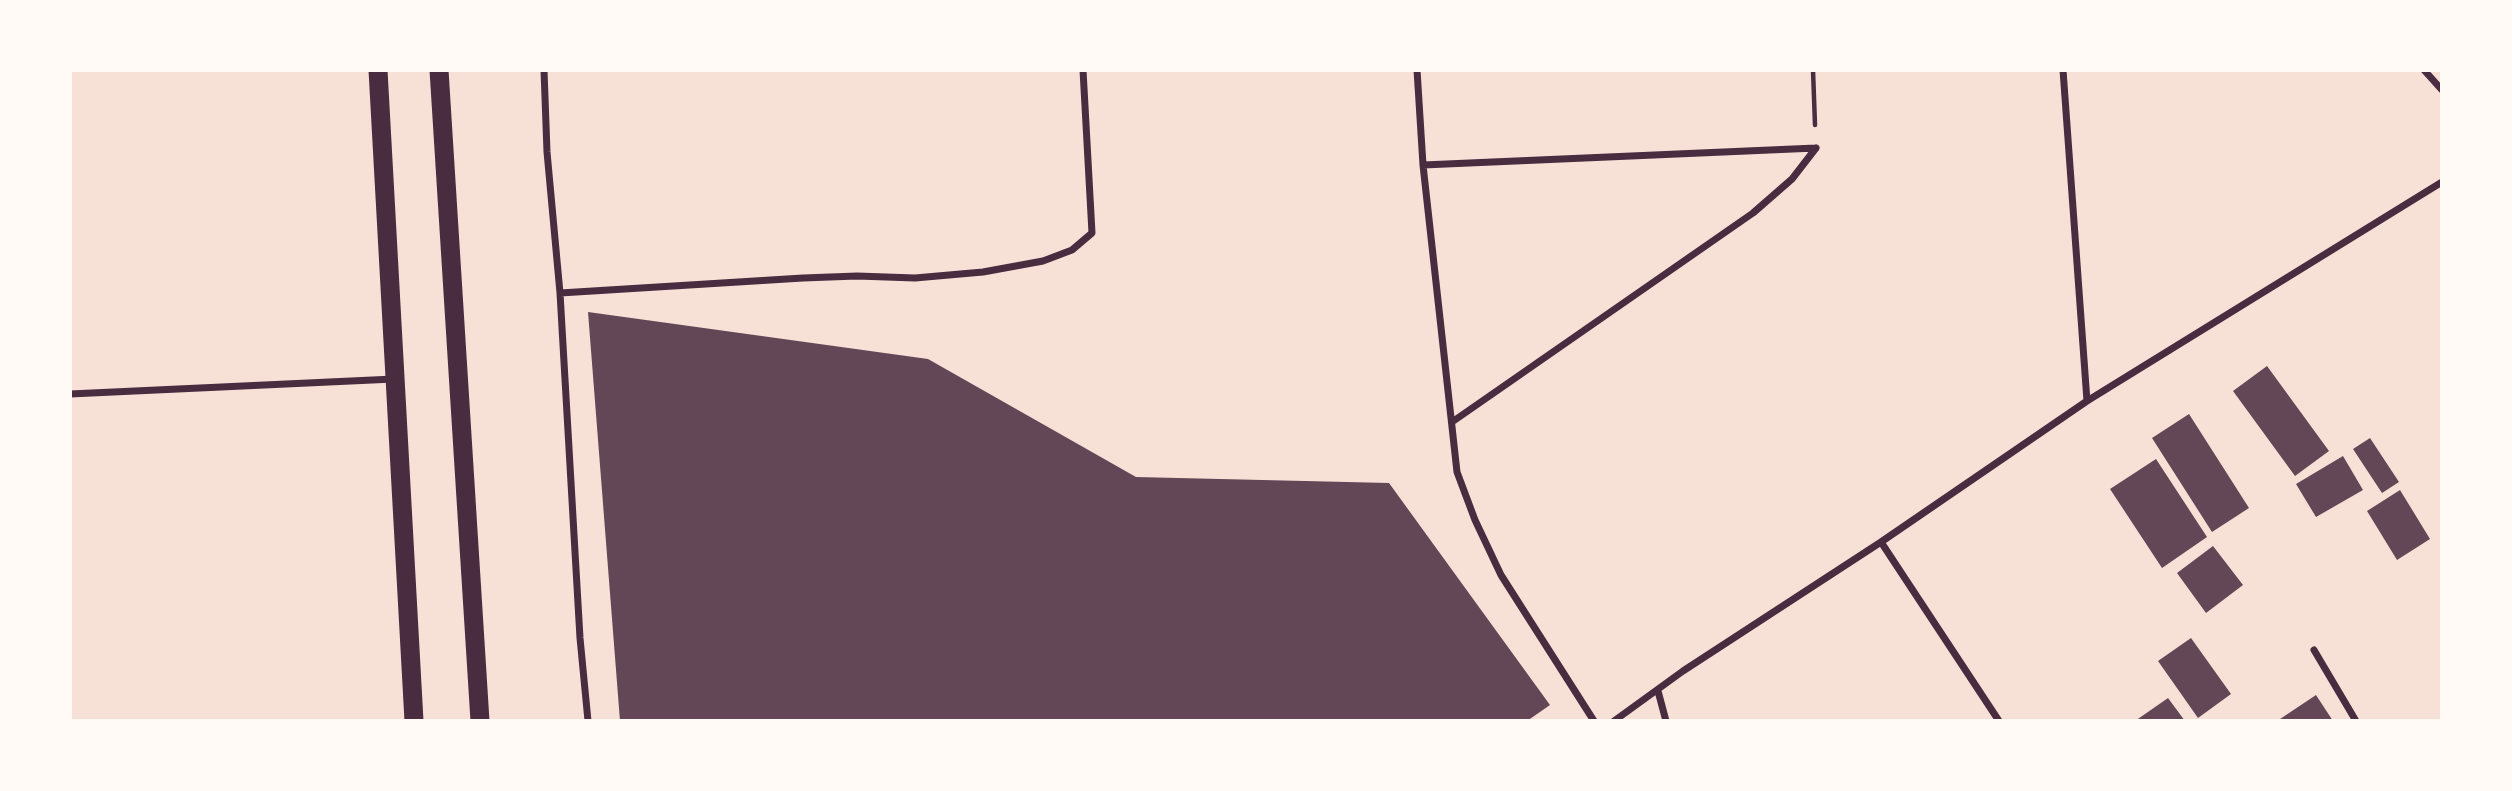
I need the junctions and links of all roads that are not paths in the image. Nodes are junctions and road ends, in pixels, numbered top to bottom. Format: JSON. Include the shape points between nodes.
{"nodes":[{"id":1,"x":378,"y":70,"type":"edge"},
{"id":2,"x":439,"y":70,"type":"edge"},
{"id":3,"x":544,"y":70,"type":"edge"},
{"id":4,"x":1083,"y":70,"type":"edge"},
{"id":5,"x":1417,"y":70,"type":"edge"},
{"id":6,"x":2063,"y":70,"type":"edge"},
{"id":7,"x":2424,"y":70,"type":"edge"},
{"id":8,"x":2442,"y":90,"type":"edge"},
{"id":9,"x":1423,"y":165,"type":"junction"},
{"id":10,"x":2442,"y":182,"type":"edge"},
{"id":11,"x":560,"y":293,"type":"junction"},
{"id":12,"x":396,"y":379,"type":"junction"},
{"id":13,"x":70,"y":394,"type":"edge"},
{"id":14,"x":2087,"y":401,"type":"junction"},
{"id":15,"x":1452,"y":422,"type":"junction"},
{"id":16,"x":1881,"y":542,"type":"junction"},
{"id":17,"x":2314,"y":650,"type":"dead end"},
{"id":18,"x":1658,"y":691,"type":"junction"},
{"id":19,"x":414,"y":721,"type":"edge"},
{"id":20,"x":480,"y":721,"type":"edge"},
{"id":21,"x":588,"y":721,"type":"edge"},
{"id":22,"x":1594,"y":721,"type":"edge"},
{"id":23,"x":1614,"y":721,"type":"edge"},
{"id":24,"x":1666,"y":721,"type":"edge"},
{"id":25,"x":1999,"y":721,"type":"edge"},
{"id":26,"x":2356,"y":721,"type":"edge"}],
"edges":[{"from":1,"to":12,"type":"highway"},
{"from":2,"to":20,"type":"highway"},
{"from":3,"to":11,"type":"street"},
{"from":4,"to":11,"type":"street","via":[[1092,233],[1072,250],[1043,261],[983,272],[915,278],[857,275]]},
{"from":5,"to":9,"type":"street"},
{"from":6,"to":14,"type":"street"},
{"from":7,"to":8,"type":"street"},
{"from":9,"to":15,"type":"street"},
{"from":9,"to":15,"type":"street","via":[[1816,148],[1792,179],[1753,213]]},
{"from":10,"to":14,"type":"street"},
{"from":11,"to":21,"type":"street"},
{"from":12,"to":13,"type":"street"},
{"from":12,"to":19,"type":"highway"},
{"from":14,"to":16,"type":"street"},
{"from":15,"to":22,"type":"street","via":[[1457,472],[1475,520],[1502,575]]},
{"from":16,"to":18,"type":"street"},
{"from":16,"to":25,"type":"street"},
{"from":17,"to":26,"type":"street"},
{"from":18,"to":23,"type":"street"},
{"from":18,"to":24,"type":"street"}]}
